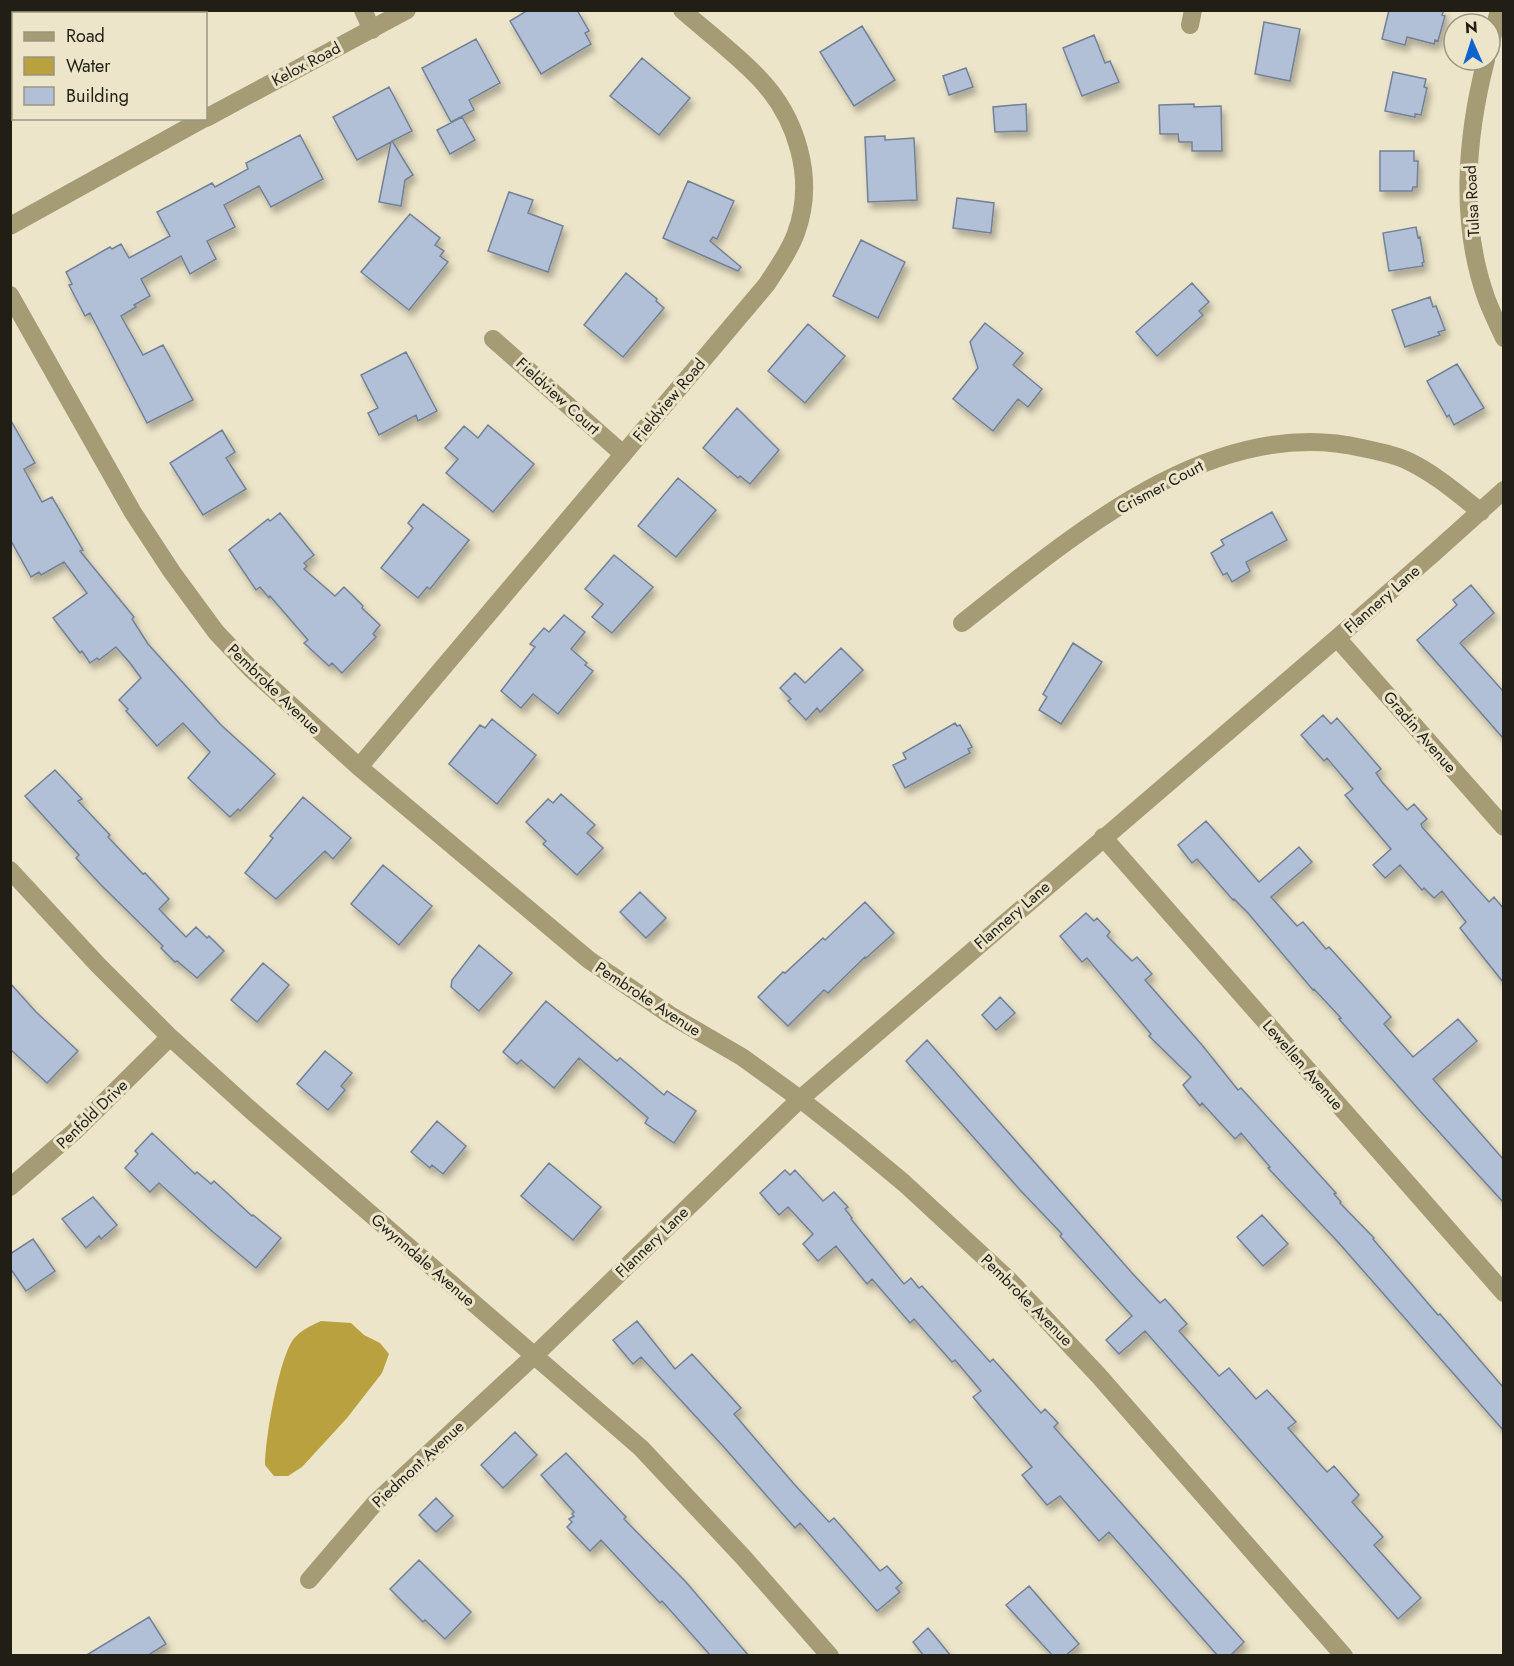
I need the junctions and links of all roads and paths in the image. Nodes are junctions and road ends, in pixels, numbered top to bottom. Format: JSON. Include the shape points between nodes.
{"nodes":[{"id":1,"x":363,"y":10,"type":"edge"},
{"id":2,"x":407,"y":10,"type":"edge"},
{"id":3,"x":682,"y":10,"type":"edge"},
{"id":4,"x":372,"y":30,"type":"junction"},
{"id":5,"x":1484,"y":72,"type":"edge"},
{"id":6,"x":207,"y":117,"type":"edge"},
{"id":7,"x":201,"y":120,"type":"edge"},
{"id":8,"x":10,"y":226,"type":"edge"},
{"id":9,"x":10,"y":296,"type":"edge"},
{"id":10,"x":1503,"y":338,"type":"edge"},
{"id":11,"x":493,"y":339,"type":"dead end"},
{"id":12,"x":623,"y":454,"type":"junction"},
{"id":13,"x":1503,"y":490,"type":"edge"},
{"id":14,"x":1481,"y":512,"type":"junction"},
{"id":15,"x":962,"y":623,"type":"dead end"},
{"id":16,"x":1337,"y":638,"type":"junction"},
{"id":17,"x":359,"y":767,"type":"junction"},
{"id":18,"x":1503,"y":827,"type":"edge"},
{"id":19,"x":1103,"y":837,"type":"junction"},
{"id":20,"x":10,"y":870,"type":"edge"},
{"id":21,"x":170,"y":1037,"type":"junction"},
{"id":22,"x":800,"y":1099,"type":"junction"},
{"id":23,"x":10,"y":1187,"type":"edge"},
{"id":24,"x":1503,"y":1293,"type":"edge"},
{"id":25,"x":534,"y":1355,"type":"junction"},
{"id":26,"x":309,"y":1580,"type":"dead end"},
{"id":27,"x":830,"y":1656,"type":"edge"},
{"id":28,"x":1344,"y":1656,"type":"edge"}],
"edges":[{"from":1,"to":4,"type":"street"},
{"from":2,"to":4,"type":"street","name":"Kelox Road"},
{"from":3,"to":12,"type":"street","name":"Fieldview Road","via":[[758,77],[781,107],[801,158],[804,202],[796,233],[767,284]]},
{"from":4,"to":6,"type":"street","name":"Kelox Road"},
{"from":5,"to":10,"type":"street","name":"Tulsa Road","via":[[1468,173],[1471,221],[1484,291]]},
{"from":7,"to":8,"type":"street","name":"Kelox Road"},
{"from":9,"to":17,"type":"street","name":"Pembroke Avenue","via":[[132,511],[216,632]]},
{"from":11,"to":12,"type":"street","name":"Fieldview Court"},
{"from":12,"to":17,"type":"street","name":"Fieldview Road"},
{"from":13,"to":14,"type":"street","name":"Flannery Lane"},
{"from":14,"to":15,"type":"street","name":"Crismer Court","via":[[1433,474],[1404,459],[1371,450],[1314,442],[1245,449],[1162,482],[1062,545]]},
{"from":14,"to":16,"type":"street","name":"Flannery Lane"},
{"from":16,"to":18,"type":"street","name":"Gradin Avenue"},
{"from":16,"to":19,"type":"street","name":"Flannery Lane"},
{"from":17,"to":22,"type":"street","name":"Pembroke Avenue","via":[[589,960],[742,1057]]},
{"from":19,"to":22,"type":"street","name":"Flannery Lane"},
{"from":19,"to":24,"type":"street","name":"Lewellen Avenue"},
{"from":20,"to":21,"type":"street","name":"Gwynndale Avenue"},
{"from":21,"to":23,"type":"street","name":"Penfold Drive","via":[[74,1132]]},
{"from":21,"to":25,"type":"street","name":"Gwynndale Avenue"},
{"from":22,"to":25,"type":"street","name":"Flannery Lane"},
{"from":22,"to":28,"type":"street","name":"Pembroke Avenue","via":[[904,1183],[1015,1287],[1099,1376]]},
{"from":25,"to":26,"type":"street","name":"Piedmont Avenue","via":[[375,1503]]},
{"from":25,"to":27,"type":"street","name":"Gwynndale Avenue","via":[[641,1448]]}]}
